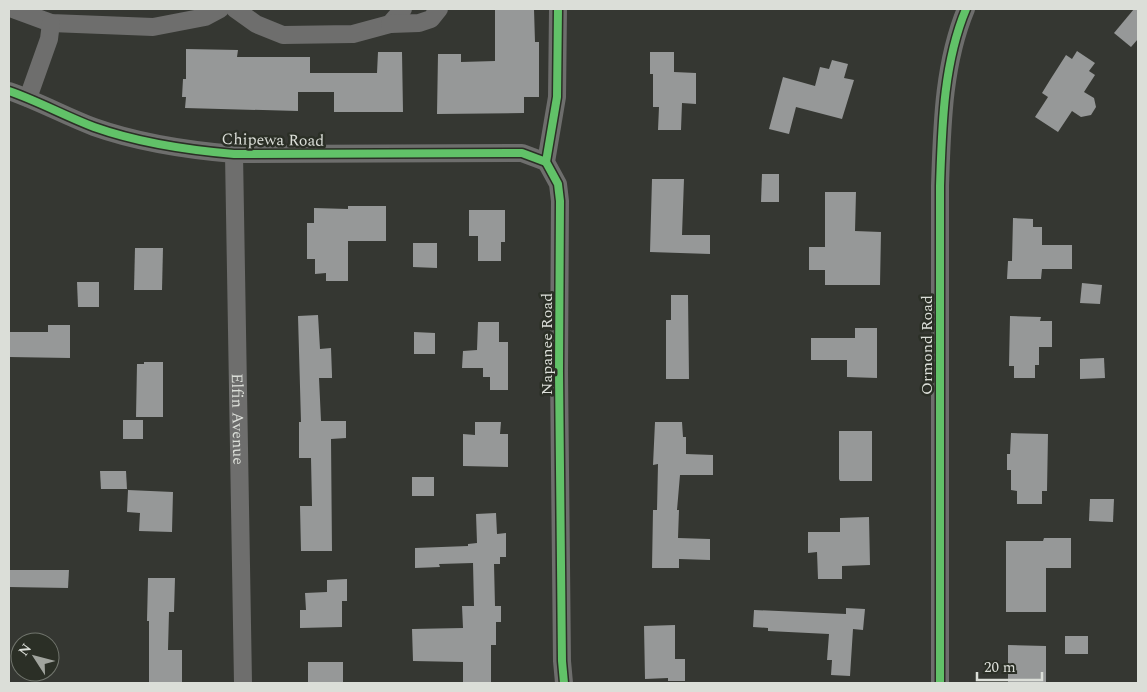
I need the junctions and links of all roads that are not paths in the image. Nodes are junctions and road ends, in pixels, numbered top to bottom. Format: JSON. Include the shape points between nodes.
{"nodes":[{"id":1,"x":14,"y":9,"type":"edge"},
{"id":2,"x":220,"y":9,"type":"edge"},
{"id":3,"x":235,"y":9,"type":"edge"},
{"id":4,"x":403,"y":9,"type":"edge"},
{"id":5,"x":439,"y":9,"type":"edge"},
{"id":6,"x":558,"y":9,"type":"edge"},
{"id":7,"x":966,"y":9,"type":"edge"},
{"id":8,"x":51,"y":23,"type":"junction"},
{"id":9,"x":390,"y":24,"type":"junction"},
{"id":10,"x":9,"y":91,"type":"edge"},
{"id":11,"x":28,"y":98,"type":"junction"},
{"id":12,"x":234,"y":154,"type":"junction"},
{"id":13,"x":546,"y":162,"type":"junction"},
{"id":14,"x":243,"y":683,"type":"edge"},
{"id":15,"x":564,"y":683,"type":"edge"},
{"id":16,"x":940,"y":683,"type":"edge"}],
"edges":[{"from":1,"to":8,"type":"street"},
{"from":2,"to":8,"type":"street","via":[[205,17],[153,27]]},
{"from":3,"to":9,"type":"street","via":[[261,27],[283,35],[353,34]]},
{"from":4,"to":9,"type":"street"},
{"from":5,"to":9,"type":"street","via":[[431,19],[419,23]]},
{"from":6,"to":13,"type":"street","via":[[557,97]]},
{"from":7,"to":16,"type":"street","name":"Ormond Road","via":[[950,64],[942,124]]},
{"from":8,"to":11,"type":"street","via":[[49,40]]},
{"from":10,"to":11,"type":"street","name":"Chipewa Road"},
{"from":11,"to":12,"type":"street","name":"Chipewa Road","via":[[94,127],[151,143]]},
{"from":12,"to":13,"type":"street","name":"Chipewa Road","via":[[522,153]]},
{"from":12,"to":14,"type":"street","name":"Elfin Avenue"},
{"from":13,"to":15,"type":"street","name":"Napanee Road","via":[[558,184],[560,202],[559,502]]}]}
